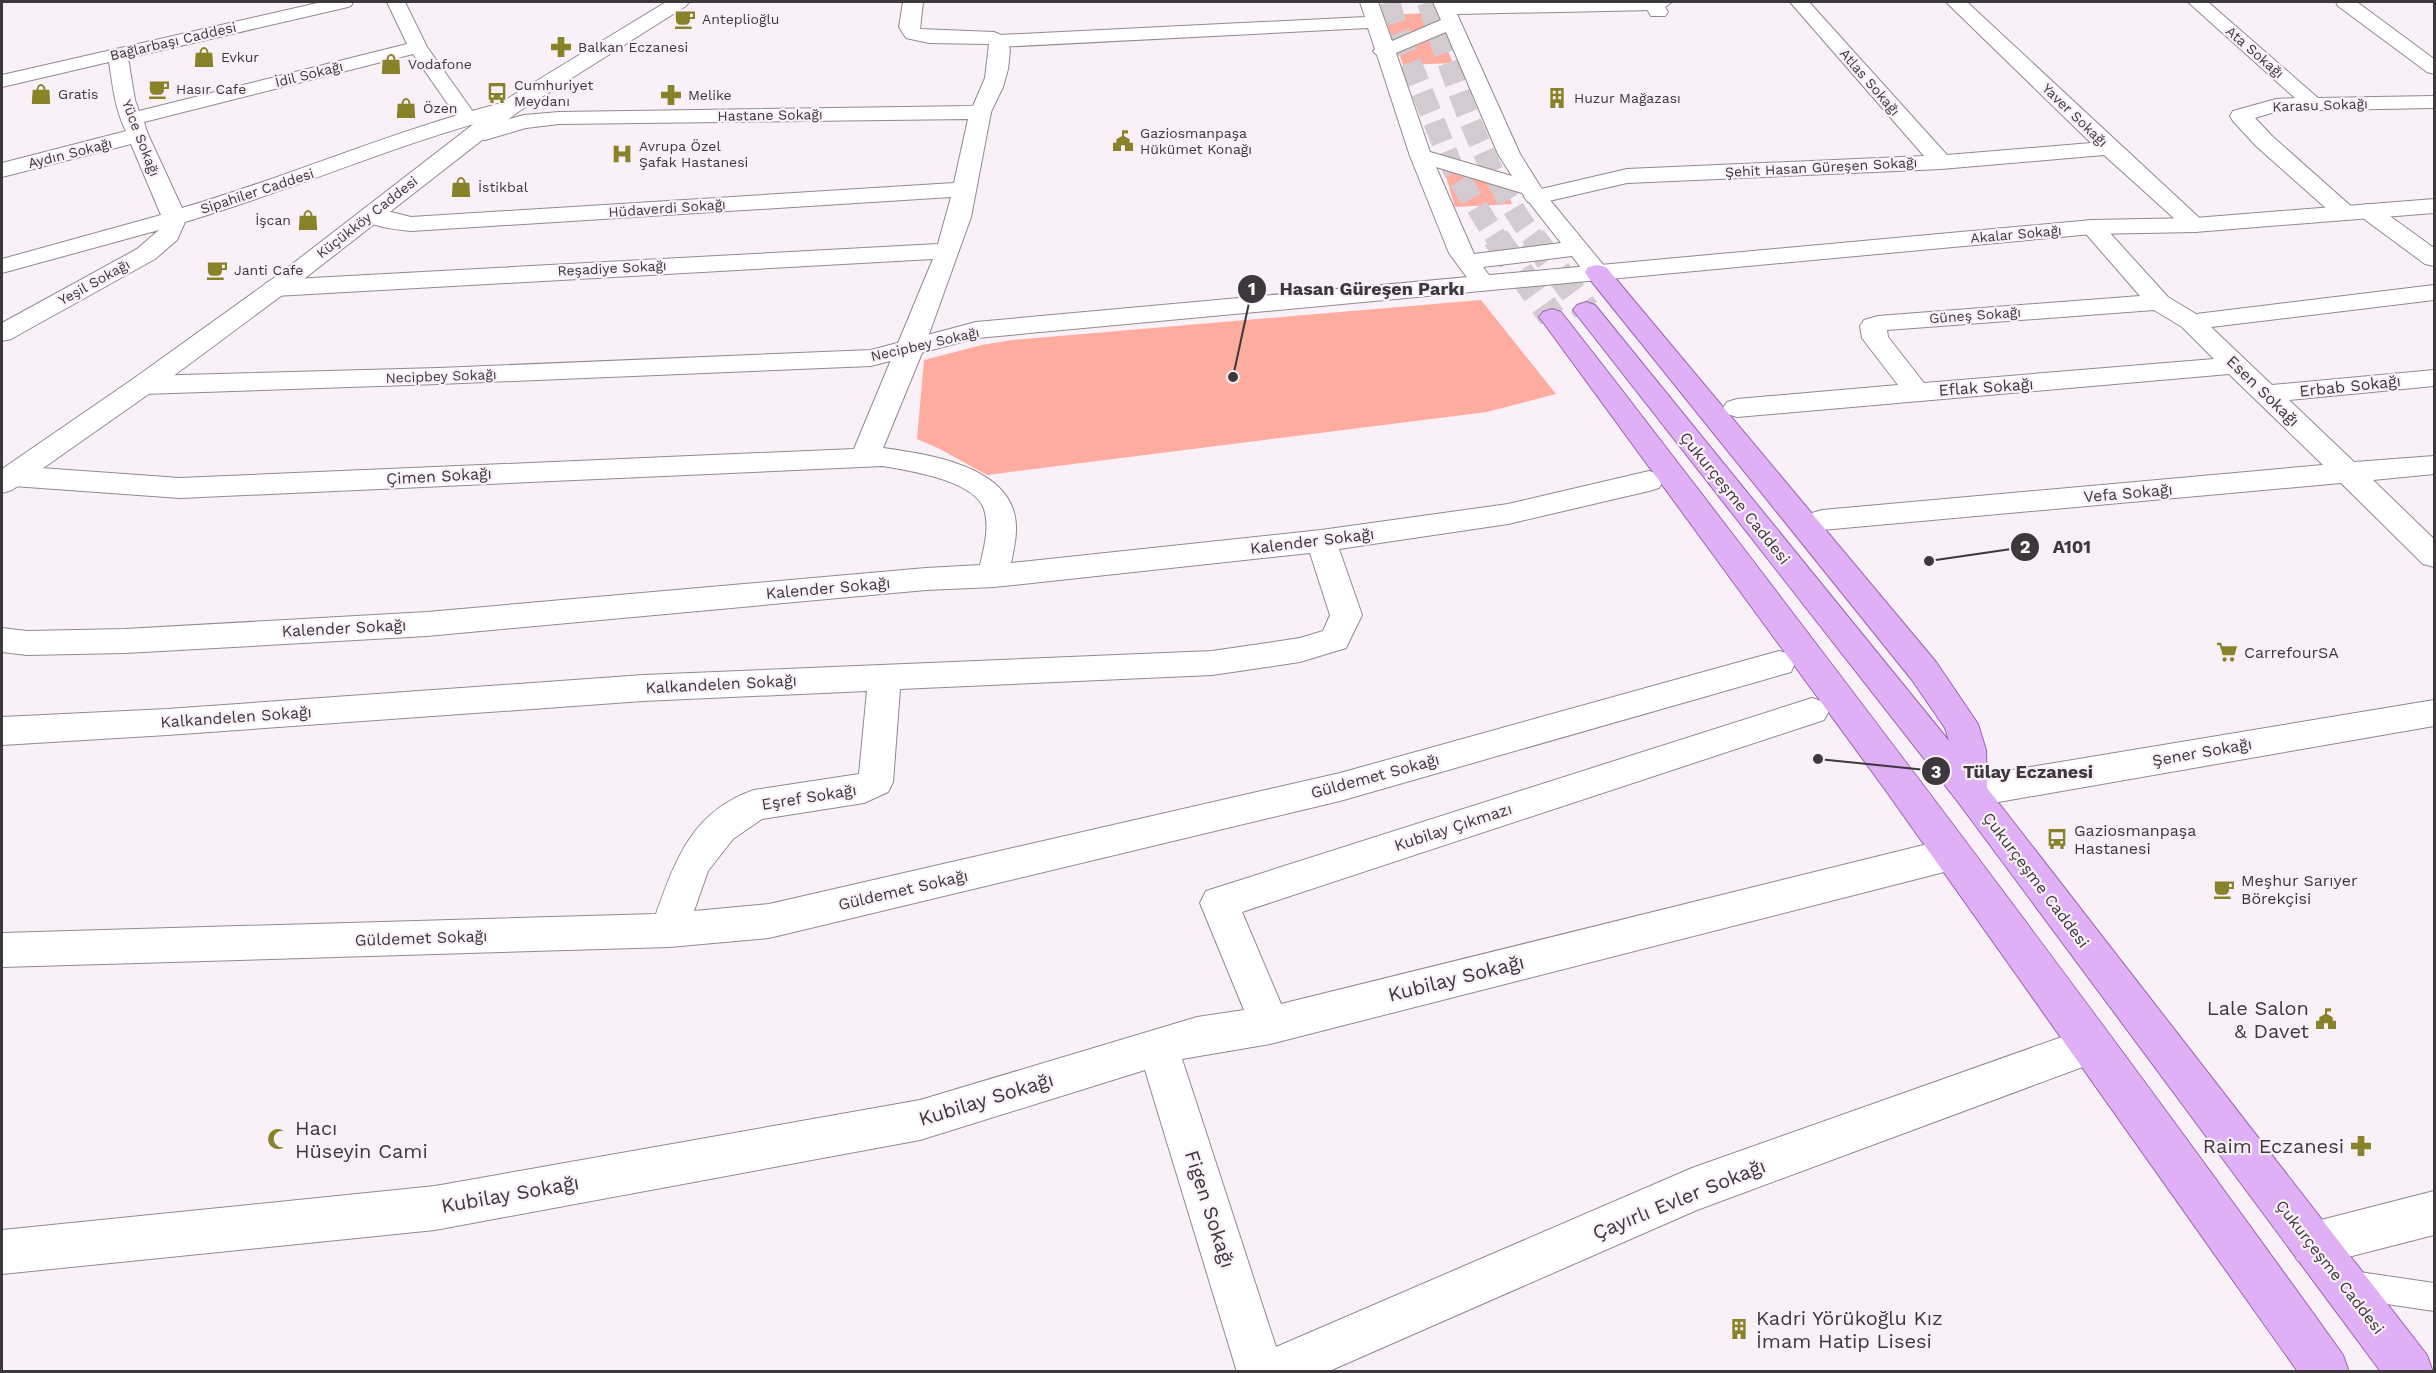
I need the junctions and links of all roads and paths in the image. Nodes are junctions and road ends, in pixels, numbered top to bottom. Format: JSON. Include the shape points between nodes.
{"nodes":[{"id":1,"x":344,"y":2,"type":"edge"},
{"id":2,"x":396,"y":2,"type":"edge"},
{"id":3,"x":679,"y":2,"type":"edge"},
{"id":4,"x":913,"y":2,"type":"edge"},
{"id":5,"x":1368,"y":2,"type":"edge"},
{"id":6,"x":1799,"y":2,"type":"edge"},
{"id":7,"x":1956,"y":2,"type":"edge"},
{"id":8,"x":2197,"y":2,"type":"edge"},
{"id":9,"x":2345,"y":2,"type":"edge"},
{"id":10,"x":1658,"y":6,"type":"edge"},
{"id":11,"x":1446,"y":11,"type":"edge"},
{"id":12,"x":1375,"y":22,"type":"junction"},
{"id":13,"x":999,"y":41,"type":"junction"},
{"id":14,"x":418,"y":47,"type":"junction"},
{"id":15,"x":1383,"y":51,"type":"junction"},
{"id":16,"x":118,"y":54,"type":"junction"},
{"id":17,"x":2434,"y":68,"type":"edge"},
{"id":18,"x":2,"y":81,"type":"edge"},
{"id":19,"x":537,"y":88,"type":"junction"},
{"id":20,"x":2434,"y":102,"type":"edge"},
{"id":21,"x":2312,"y":104,"type":"junction"},
{"id":22,"x":980,"y":112,"type":"junction"},
{"id":23,"x":560,"y":118,"type":"junction"},
{"id":24,"x":134,"y":127,"type":"junction"},
{"id":25,"x":469,"y":127,"type":"junction"},
{"id":26,"x":2109,"y":148,"type":"junction"},
{"id":27,"x":1421,"y":156,"type":"junction"},
{"id":28,"x":1941,"y":162,"type":"junction"},
{"id":29,"x":2,"y":171,"type":"edge"},
{"id":30,"x":964,"y":189,"type":"junction"},
{"id":31,"x":1532,"y":193,"type":"junction"},
{"id":32,"x":2434,"y":206,"type":"edge"},
{"id":33,"x":2356,"y":212,"type":"junction"},
{"id":34,"x":371,"y":214,"type":"junction"},
{"id":35,"x":174,"y":218,"type":"junction"},
{"id":36,"x":2195,"y":225,"type":"junction"},
{"id":37,"x":2092,"y":227,"type":"junction"},
{"id":38,"x":1578,"y":249,"type":"junction"},
{"id":39,"x":948,"y":251,"type":"junction"},
{"id":40,"x":2434,"y":259,"type":"edge"},
{"id":41,"x":2,"y":266,"type":"edge"},
{"id":42,"x":1474,"y":272,"type":"junction"},
{"id":43,"x":1597,"y":272,"type":"junction"},
{"id":44,"x":275,"y":288,"type":"junction"},
{"id":45,"x":2434,"y":292,"type":"edge"},
{"id":46,"x":2159,"y":302,"type":"junction"},
{"id":47,"x":1586,"y":310,"type":"tunnel mouth"},
{"id":48,"x":1552,"y":317,"type":"tunnel mouth"},
{"id":49,"x":2192,"y":321,"type":"junction"},
{"id":50,"x":2,"y":333,"type":"edge"},
{"id":51,"x":911,"y":348,"type":"junction"},
{"id":52,"x":2235,"y":365,"type":"junction"},
{"id":53,"x":2434,"y":378,"type":"edge"},
{"id":54,"x":143,"y":385,"type":"junction"},
{"id":55,"x":1917,"y":392,"type":"junction"},
{"id":56,"x":2266,"y":394,"type":"junction"},
{"id":57,"x":1737,"y":408,"type":"dead end"},
{"id":58,"x":865,"y":457,"type":"junction"},
{"id":59,"x":2434,"y":465,"type":"edge"},
{"id":60,"x":2346,"y":473,"type":"junction"},
{"id":61,"x":7,"y":479,"type":"edge"},
{"id":62,"x":1649,"y":481,"type":"dead end"},
{"id":63,"x":1822,"y":520,"type":"dead end"},
{"id":64,"x":1321,"y":541,"type":"junction"},
{"id":65,"x":2434,"y":556,"type":"edge"},
{"id":66,"x":994,"y":576,"type":"junction"},
{"id":67,"x":2,"y":640,"type":"edge"},
{"id":68,"x":1779,"y":663,"type":"dead end"},
{"id":69,"x":885,"y":677,"type":"junction"},
{"id":70,"x":1812,"y":711,"type":"dead end"},
{"id":71,"x":2434,"y":713,"type":"edge"},
{"id":72,"x":2,"y":731,"type":"edge"},
{"id":73,"x":1970,"y":792,"type":"junction"},
{"id":74,"x":1952,"y":854,"type":"junction"},
{"id":75,"x":669,"y":930,"type":"junction"},
{"id":76,"x":2,"y":950,"type":"edge"},
{"id":77,"x":1270,"y":1025,"type":"junction"},
{"id":78,"x":2093,"y":1045,"type":"junction"},
{"id":79,"x":1158,"y":1047,"type":"junction"},
{"id":80,"x":2434,"y":1213,"type":"edge"},
{"id":81,"x":2313,"y":1244,"type":"junction"},
{"id":82,"x":2,"y":1252,"type":"edge"},
{"id":83,"x":2342,"y":1283,"type":"junction"},
{"id":84,"x":2434,"y":1297,"type":"edge"},
{"id":85,"x":1262,"y":1371,"type":"edge"},
{"id":86,"x":1272,"y":1371,"type":"edge"},
{"id":87,"x":2326,"y":1371,"type":"edge"},
{"id":88,"x":2410,"y":1371,"type":"edge"}],
"edges":[{"from":1,"to":16,"type":"street","name":"Bağlarbaşı Caddesi"},
{"from":2,"to":14,"type":"street"},
{"from":3,"to":19,"type":"street","name":"Küçükköy Caddesi"},
{"from":4,"to":13,"type":"street","via":[[909,27],[913,34]]},
{"from":5,"to":12,"type":"street"},
{"from":6,"to":28,"type":"street","name":"Atlas Sokağı"},
{"from":7,"to":26,"type":"street","name":"Yaver Sokağı"},
{"from":8,"to":21,"type":"street","name":"Ata Sokağı"},
{"from":9,"to":17,"type":"street"},
{"from":10,"to":11,"type":"street"},
{"from":11,"to":15,"type":"street"},
{"from":11,"to":31,"type":"street","via":[[1509,154]]},
{"from":12,"to":13,"type":"street"},
{"from":12,"to":15,"type":"street"},
{"from":13,"to":22,"type":"street","via":[[991,88]]},
{"from":14,"to":24,"type":"street","name":"İdil Sokağı"},
{"from":14,"to":25,"type":"street"},
{"from":15,"to":27,"type":"street"},
{"from":16,"to":18,"type":"street","name":"Bağlarbaşı Caddesi"},
{"from":16,"to":24,"type":"street","name":"Yüce Sokağı","via":[[125,100]]},
{"from":19,"to":23,"type":"street","via":[[537,104]]},
{"from":19,"to":25,"type":"street","name":"Küçükköy Caddesi","via":[[484,125]]},
{"from":20,"to":21,"type":"street","name":"Karasu Sokağı"},
{"from":21,"to":33,"type":"street","name":"Karasu Sokağı","via":[[2276,105],[2241,116],[2264,141]]},
{"from":22,"to":23,"type":"street","name":"Hastane Sokağı"},
{"from":22,"to":30,"type":"street"},
{"from":23,"to":25,"type":"street","name":"Hastane Sokağı"},
{"from":24,"to":29,"type":"street","name":"Aydın Sokağı"},
{"from":24,"to":35,"type":"street","name":"Yüce Sokağı"},
{"from":25,"to":34,"type":"street","name":"Küçükköy Caddesi"},
{"from":25,"to":35,"type":"street","name":"Sipahiler Caddesi","via":[[329,167]]},
{"from":26,"to":28,"type":"street","name":"Şehit Hasan Güreşen Sokağı"},
{"from":26,"to":36,"type":"street","name":"Yaver Sokağı"},
{"from":27,"to":31,"type":"street"},
{"from":27,"to":42,"type":"street"},
{"from":28,"to":31,"type":"street","name":"Şehit Hasan Güreşen Sokağı","via":[[1627,176]]},
{"from":30,"to":34,"type":"street","name":"Hüdaverdi Sokağı","via":[[411,224]]},
{"from":30,"to":39,"type":"street"},
{"from":31,"to":38,"type":"street"},
{"from":32,"to":33,"type":"street","name":"Akalar Sokağı"},
{"from":33,"to":36,"type":"street","name":"Akalar Sokağı"},
{"from":33,"to":40,"type":"street"},
{"from":34,"to":44,"type":"street","name":"Küçükköy Caddesi"},
{"from":35,"to":41,"type":"street","name":"Sipahiler Caddesi"},
{"from":35,"to":50,"type":"street","name":"Yeşil Sokağı","via":[[170,235],[146,254]]},
{"from":36,"to":37,"type":"street","name":"Akalar Sokağı"},
{"from":37,"to":43,"type":"street","name":"Akalar Sokağı"},
{"from":37,"to":46,"type":"street","name":"Esen Sokağı"},
{"from":38,"to":42,"type":"street"},
{"from":38,"to":43,"type":"street"},
{"from":39,"to":44,"type":"street","name":"Reşadiye Sokağı"},
{"from":39,"to":51,"type":"street"},
{"from":42,"to":43,"type":"street","name":"Necipbey Sokağı"},
{"from":42,"to":51,"type":"street","name":"Necipbey Sokağı","via":[[976,330]]},
{"from":43,"to":73,"type":"main road","via":[[1923,671],[1961,724],[1969,750]]},
{"from":44,"to":54,"type":"street","name":"Küçükköy Caddesi"},
{"from":45,"to":49,"type":"street"},
{"from":46,"to":49,"type":"street","name":"Esen Sokağı"},
{"from":46,"to":55,"type":"street","name":"Güneş Sokağı","via":[[1887,321],[1873,326],[1875,338]]},
{"from":47,"to":73,"type":"main road","name":"Çukurçeşme Caddesi"},
{"from":48,"to":74,"type":"main road","name":"Çukurçeşme Caddesi"},
{"from":49,"to":52,"type":"street","name":"Esen Sokağı"},
{"from":51,"to":54,"type":"street","name":"Necipbey Sokağı","via":[[871,358]]},
{"from":51,"to":58,"type":"street"},
{"from":52,"to":55,"type":"street","name":"Eflak Sokağı"},
{"from":52,"to":56,"type":"street","name":"Esen Sokağı"},
{"from":53,"to":56,"type":"street","name":"Erbab Sokağı"},
{"from":54,"to":61,"type":"street","name":"Küçükköy Caddesi"},
{"from":55,"to":57,"type":"street","name":"Eflak Sokağı"},
{"from":56,"to":60,"type":"street","name":"Esen Sokağı"},
{"from":58,"to":61,"type":"street","name":"Çimen Sokağı","via":[[180,488]]},
{"from":58,"to":66,"type":"street","name":"Çimen Sokağı","via":[[919,463],[979,485],[998,506],[1001,532]]},
{"from":59,"to":60,"type":"street","name":"Vefa Sokağı"},
{"from":60,"to":63,"type":"street","name":"Vefa Sokağı"},
{"from":60,"to":65,"type":"street","name":"Esen Sokağı"},
{"from":62,"to":64,"type":"street","name":"Kalender Sokağı","via":[[1508,514]]},
{"from":64,"to":66,"type":"street","name":"Kalender Sokağı"},
{"from":64,"to":69,"type":"street","name":"Kalkandelen Sokağı","via":[[1346,615],[1335,639],[1300,650],[1212,663]]},
{"from":66,"to":67,"type":"street","name":"Kalender Sokağı","via":[[427,624],[124,641]]},
{"from":68,"to":75,"type":"street","name":"Güldemet Sokağı","via":[[1340,788],[769,921]]},
{"from":69,"to":72,"type":"street","name":"Kalkandelen Sokağı","via":[[643,688]]},
{"from":69,"to":75,"type":"street","name":"Eşref Sokağı","via":[[876,782],[864,789],[754,805],[720,828],[692,864]]},
{"from":70,"to":77,"type":"street","name":"Kubilay Çıkmazı","via":[[1219,903]]},
{"from":71,"to":73,"type":"street","name":"Şener Sokağı"},
{"from":73,"to":81,"type":"main road","name":"Çukurçeşme Caddesi"},
{"from":74,"to":77,"type":"street","name":"Kubilay Sokağı"},
{"from":74,"to":78,"type":"main road","name":"Çukurçeşme Caddesi"},
{"from":75,"to":76,"type":"street","name":"Güldemet Sokağı"},
{"from":77,"to":79,"type":"street","name":"Kubilay Sokağı","via":[[1197,1036]]},
{"from":78,"to":86,"type":"street","name":"Çayırlı Evler Sokağı","via":[[1692,1190]]},
{"from":78,"to":87,"type":"main road","name":"Çukurçeşme Caddesi"},
{"from":79,"to":82,"type":"street","name":"Kubilay Sokağı","via":[[920,1120],[435,1208]]},
{"from":79,"to":85,"type":"street","name":"Figen Sokağı"},
{"from":80,"to":81,"type":"street"},
{"from":81,"to":83,"type":"main road","name":"Çukurçeşme Caddesi"},
{"from":83,"to":84,"type":"lane"},
{"from":83,"to":88,"type":"main road","name":"Çukurçeşme Caddesi"}]}
